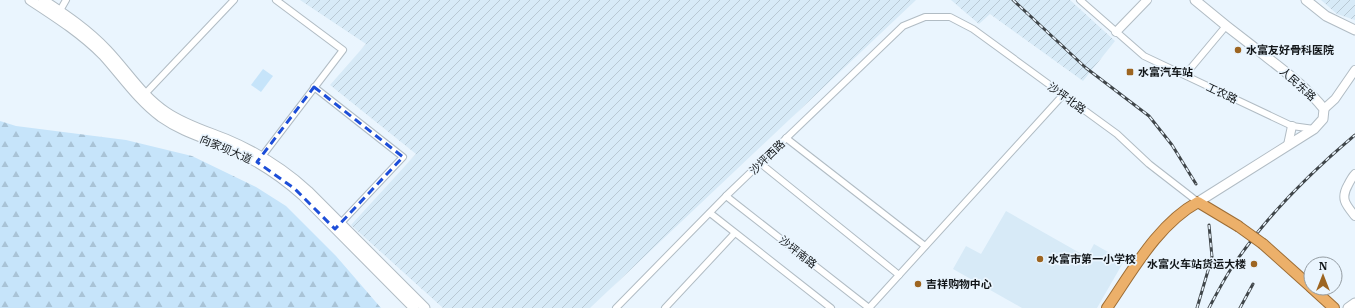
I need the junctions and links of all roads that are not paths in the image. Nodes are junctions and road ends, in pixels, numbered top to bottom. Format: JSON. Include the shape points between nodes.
{"nodes":[{"id":1,"x":30,"y":0,"type":"edge"},
{"id":2,"x":43,"y":0,"type":"edge"},
{"id":3,"x":66,"y":0,"type":"edge"},
{"id":4,"x":234,"y":0,"type":"edge"},
{"id":5,"x":276,"y":0,"type":"edge"},
{"id":6,"x":1080,"y":0,"type":"edge"},
{"id":7,"x":1147,"y":0,"type":"edge"},
{"id":8,"x":1196,"y":0,"type":"edge"},
{"id":9,"x":1306,"y":0,"type":"edge"},
{"id":10,"x":58,"y":14,"type":"junction"},
{"id":11,"x":925,"y":17,"type":"joint"},
{"id":12,"x":1226,"y":26,"type":"junction"},
{"id":13,"x":1355,"y":30,"type":"edge"},
{"id":14,"x":1116,"y":32,"type":"junction"},
{"id":15,"x":1355,"y":70,"type":"edge"},
{"id":16,"x":1185,"y":75,"type":"junction"},
{"id":17,"x":314,"y":87,"type":"junction"},
{"id":18,"x":1063,"y":95,"type":"junction"},
{"id":19,"x":143,"y":96,"type":"junction"},
{"id":20,"x":1324,"y":109,"type":"junction"},
{"id":21,"x":1292,"y":126,"type":"junction"},
{"id":22,"x":1314,"y":129,"type":"junction"},
{"id":23,"x":786,"y":138,"type":"junction"},
{"id":24,"x":1288,"y":145,"type":"junction"},
{"id":25,"x":259,"y":159,"type":"junction"},
{"id":26,"x":760,"y":163,"type":"junction"},
{"id":27,"x":1355,"y":174,"type":"edge"},
{"id":28,"x":726,"y":196,"type":"junction"},
{"id":29,"x":1198,"y":202,"type":"junction"},
{"id":30,"x":710,"y":213,"type":"junction"},
{"id":31,"x":1355,"y":216,"type":"edge"},
{"id":32,"x":338,"y":226,"type":"junction"},
{"id":33,"x":734,"y":234,"type":"dead end"},
{"id":34,"x":925,"y":246,"type":"junction"},
{"id":35,"x":898,"y":275,"type":"junction"},
{"id":36,"x":1303,"y":279,"type":"edge"},
{"id":37,"x":1321,"y":296,"type":"edge"},
{"id":38,"x":1355,"y":303,"type":"edge"},
{"id":39,"x":414,"y":308,"type":"edge"},
{"id":40,"x":425,"y":308,"type":"edge"},
{"id":41,"x":616,"y":308,"type":"edge"},
{"id":42,"x":665,"y":308,"type":"edge"},
{"id":43,"x":831,"y":308,"type":"edge"},
{"id":44,"x":869,"y":308,"type":"edge"},
{"id":45,"x":1107,"y":308,"type":"edge"},
{"id":46,"x":1334,"y":308,"type":"edge"},
{"id":47,"x":1348,"y":308,"type":"edge"}],
"edges":[{"from":1,"to":10,"type":"main road","name":"向家坝大道"},
{"from":2,"to":10,"type":"main road","name":"向家坝大道"},
{"from":3,"to":10,"type":"street"},
{"from":4,"to":19,"type":"street"},
{"from":5,"to":17,"type":"street","via":[[343,50]]},
{"from":6,"to":14,"type":"street","name":"工农路"},
{"from":7,"to":14,"type":"street"},
{"from":8,"to":12,"type":"main road","name":"人民东路"},
{"from":9,"to":13,"type":"main road","via":[[1326,16]]},
{"from":10,"to":19,"type":"main road","name":"向家坝大道","via":[[82,27],[99,42]]},
{"from":11,"to":18,"type":"street","name":"沙坪北路","via":[[950,17],[973,29]]},
{"from":11,"to":23,"type":"street","name":"沙坪西路","via":[[903,26]]},
{"from":12,"to":16,"type":"street"},
{"from":12,"to":20,"type":"main road","name":"人民东路","via":[[1280,67]]},
{"from":14,"to":16,"type":"street","name":"工农路","via":[[1144,56]]},
{"from":15,"to":20,"type":"street","via":[[1335,99]]},
{"from":16,"to":21,"type":"street","name":"工农路"},
{"from":17,"to":25,"type":"street"},
{"from":17,"to":32,"type":"street","via":[[404,157]]},
{"from":18,"to":29,"type":"street","name":"沙坪北路","via":[[1117,134],[1149,164]]},
{"from":18,"to":34,"type":"street"},
{"from":19,"to":25,"type":"main road","name":"向家坝大道","via":[[181,121],[238,144]]},
{"from":20,"to":22,"type":"main road","via":[[1323,119]]},
{"from":21,"to":22,"type":"street","name":"工农路"},
{"from":21,"to":24,"type":"street"},
{"from":22,"to":24,"type":"main road"},
{"from":23,"to":26,"type":"street","name":"沙坪西路"},
{"from":23,"to":34,"type":"street"},
{"from":24,"to":29,"type":"main road"},
{"from":25,"to":32,"type":"main road","name":"向家坝大道","via":[[282,170],[300,184]]},
{"from":26,"to":28,"type":"street","name":"沙坪西路"},
{"from":26,"to":35,"type":"street"},
{"from":27,"to":31,"type":"street","via":[[1344,193],[1346,206]]},
{"from":28,"to":30,"type":"street","name":"沙坪西路"},
{"from":28,"to":44,"type":"street","name":"沙坪南路"},
{"from":29,"to":36,"type":"highway","bridge":true,"via":[[1274,252]]},
{"from":29,"to":45,"type":"highway","via":[[1181,213],[1159,234]]},
{"from":30,"to":41,"type":"street","name":"沙坪西路"},
{"from":30,"to":43,"type":"street"},
{"from":32,"to":39,"type":"main road","name":"向家坝大道"},
{"from":32,"to":40,"type":"main road","name":"向家坝大道"},
{"from":33,"to":42,"type":"street"},
{"from":34,"to":35,"type":"street"},
{"from":35,"to":44,"type":"street"},
{"from":37,"to":46,"type":"highway"},
{"from":38,"to":47,"type":"main road"}]}
